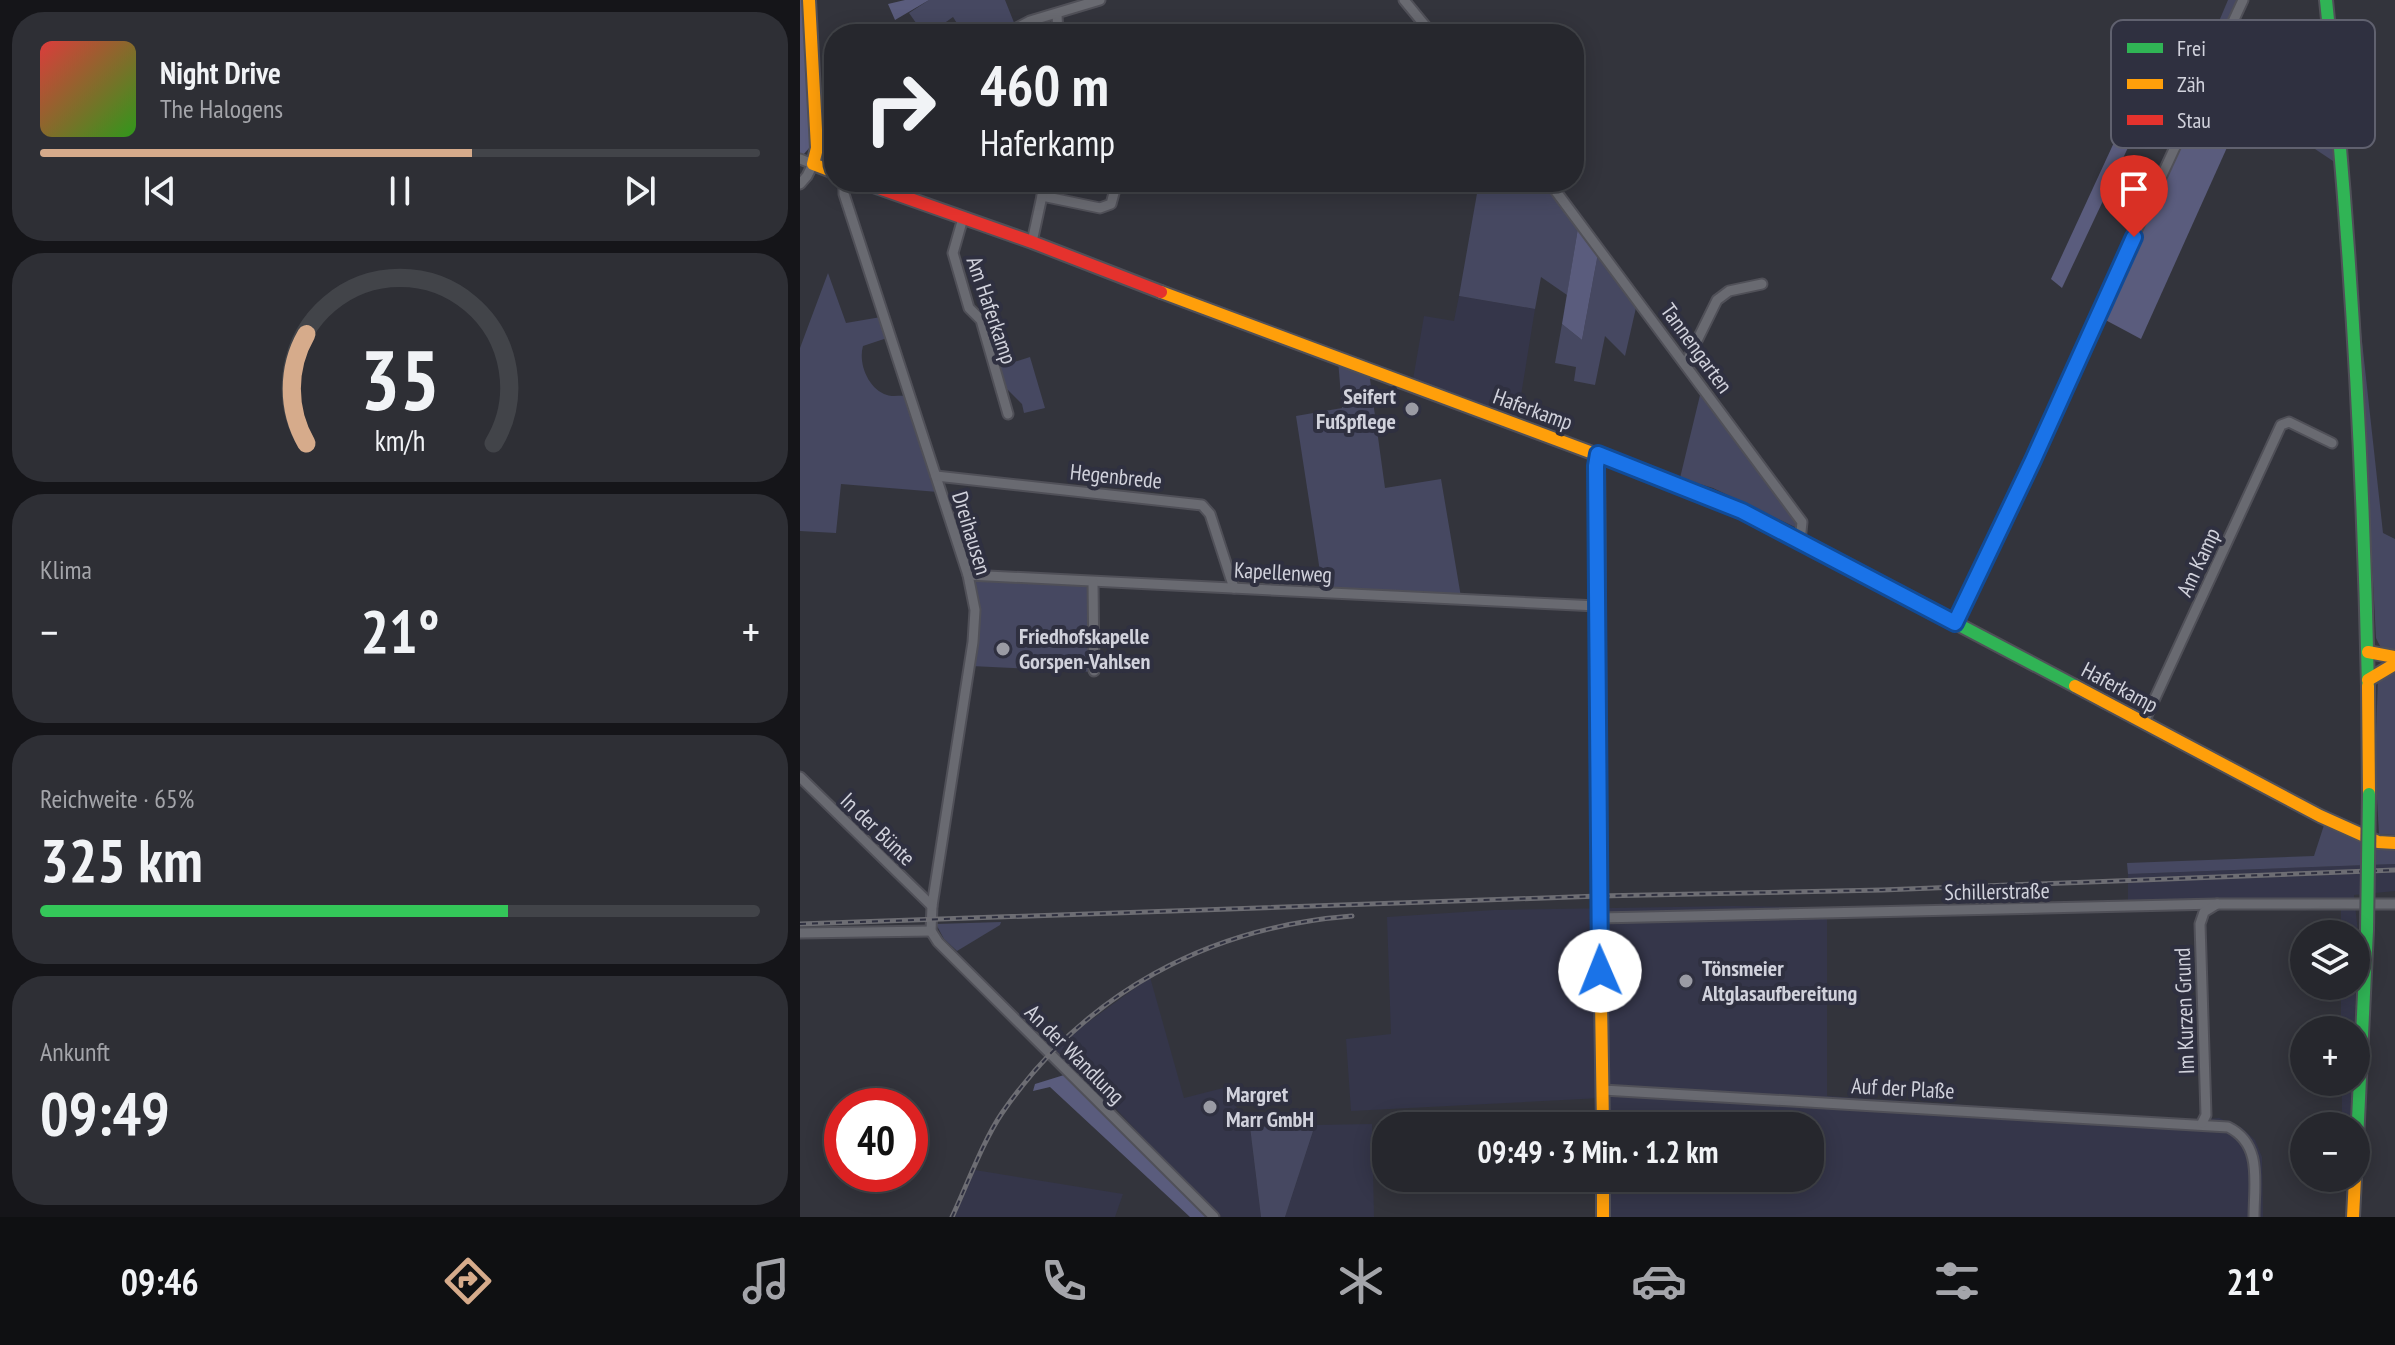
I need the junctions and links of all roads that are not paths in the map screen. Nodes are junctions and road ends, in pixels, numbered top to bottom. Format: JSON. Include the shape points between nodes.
{"nodes":[{"id":1,"x":809,"y":0,"type":"edge"},
{"id":2,"x":1100,"y":0,"type":"edge"},
{"id":3,"x":1404,"y":0,"type":"edge"},
{"id":4,"x":2243,"y":0,"type":"edge"},
{"id":5,"x":2326,"y":0,"type":"edge"},
{"id":6,"x":1057,"y":15,"type":"junction"},
{"id":7,"x":2234,"y":20,"type":"edge"},
{"id":8,"x":2328,"y":20,"type":"edge"},
{"id":9,"x":1024,"y":24,"type":"edge"},
{"id":10,"x":1057,"y":24,"type":"edge"},
{"id":11,"x":1424,"y":24,"type":"edge"},
{"id":12,"x":2175,"y":148,"type":"edge"},
{"id":13,"x":2341,"y":148,"type":"edge"},
{"id":14,"x":806,"y":162,"type":"edge"},
{"id":15,"x":800,"y":184,"type":"edge"},
{"id":16,"x":844,"y":192,"type":"edge"},
{"id":17,"x":890,"y":192,"type":"edge"},
{"id":18,"x":1043,"y":192,"type":"edge"},
{"id":19,"x":1114,"y":192,"type":"edge"},
{"id":20,"x":1557,"y":192,"type":"edge"},
{"id":21,"x":1042,"y":196,"type":"junction"},
{"id":22,"x":963,"y":218,"type":"junction"},
{"id":23,"x":1032,"y":242,"type":"junction"},
{"id":24,"x":1762,"y":284,"type":"dead end"},
{"id":25,"x":1686,"y":363,"type":"junction"},
{"id":26,"x":1008,"y":414,"type":"dead end"},
{"id":27,"x":2332,"y":443,"type":"dead end"},
{"id":28,"x":1598,"y":454,"type":"junction"},
{"id":29,"x":936,"y":476,"type":"junction"},
{"id":30,"x":1800,"y":541,"type":"junction"},
{"id":31,"x":968,"y":575,"type":"junction"},
{"id":32,"x":1093,"y":582,"type":"junction"},
{"id":33,"x":1234,"y":588,"type":"junction"},
{"id":34,"x":1597,"y":606,"type":"junction"},
{"id":35,"x":1955,"y":623,"type":"junction"},
{"id":36,"x":2368,"y":656,"type":"junction"},
{"id":37,"x":2395,"y":662,"type":"edge"},
{"id":38,"x":1094,"y":671,"type":"dead end"},
{"id":39,"x":2368,"y":680,"type":"junction"},
{"id":40,"x":2144,"y":722,"type":"junction"},
{"id":41,"x":800,"y":777,"type":"edge"},
{"id":42,"x":2395,"y":843,"type":"edge"},
{"id":43,"x":2217,"y":904,"type":"junction"},
{"id":44,"x":2395,"y":904,"type":"edge"},
{"id":45,"x":932,"y":906,"type":"junction"},
{"id":46,"x":1599,"y":918,"type":"junction"},
{"id":47,"x":931,"y":931,"type":"junction"},
{"id":48,"x":800,"y":933,"type":"edge"},
{"id":49,"x":1603,"y":1090,"type":"junction"},
{"id":50,"x":1603,"y":1112,"type":"edge"},
{"id":51,"x":2358,"y":1112,"type":"edge"},
{"id":52,"x":2202,"y":1123,"type":"junction"},
{"id":53,"x":1603,"y":1192,"type":"edge"},
{"id":54,"x":2354,"y":1192,"type":"edge"},
{"id":55,"x":1214,"y":1217,"type":"edge"},
{"id":56,"x":1603,"y":1217,"type":"edge"},
{"id":57,"x":2254,"y":1217,"type":"edge"},
{"id":58,"x":2353,"y":1217,"type":"edge"}],
"edges":[{"from":1,"to":14,"type":"street","via":[[817,148]]},
{"from":2,"to":6,"type":"street"},
{"from":3,"to":11,"type":"street"},
{"from":4,"to":7,"type":"street"},
{"from":5,"to":8,"type":"street"},
{"from":6,"to":9,"type":"street"},
{"from":6,"to":10,"type":"street"},
{"from":12,"to":35,"type":"street"},
{"from":13,"to":36,"type":"street","via":[[2363,454]]},
{"from":14,"to":15,"type":"street","via":[[807,176]]},
{"from":16,"to":29,"type":"street","name":"Dreihausen"},
{"from":17,"to":22,"type":"street","name":"Haferkamp"},
{"from":18,"to":21,"type":"street"},
{"from":19,"to":21,"type":"street","via":[[1111,204],[1100,208]]},
{"from":20,"to":25,"type":"street","name":"Tannengarten"},
{"from":21,"to":23,"type":"street"},
{"from":22,"to":23,"type":"street","name":"Haferkamp"},
{"from":22,"to":26,"type":"street","name":"Am Haferkamp","via":[[953,253],[969,308],[981,320]]},
{"from":23,"to":28,"type":"street","name":"Haferkamp"},
{"from":24,"to":25,"type":"street","via":[[1729,291],[1717,300]]},
{"from":25,"to":30,"type":"street","name":"Tannengarten","via":[[1802,522]]},
{"from":27,"to":40,"type":"street","name":"Am Kamp","via":[[2289,422],[2281,425]]},
{"from":28,"to":30,"type":"street","name":"Haferkamp","via":[[1711,497]]},
{"from":28,"to":34,"type":"street"},
{"from":29,"to":31,"type":"street","name":"Dreihausen"},
{"from":29,"to":33,"type":"street","name":"Hegenbrede","via":[[1202,505],[1210,514]]},
{"from":30,"to":35,"type":"street","name":"Haferkamp"},
{"from":31,"to":32,"type":"street","name":"Kapellenweg"},
{"from":31,"to":45,"type":"street","name":"Dreihausen","via":[[975,623]]},
{"from":32,"to":33,"type":"street","name":"Kapellenweg"},
{"from":32,"to":38,"type":"street"},
{"from":33,"to":34,"type":"street","name":"Kapellenweg"},
{"from":34,"to":46,"type":"street"},
{"from":35,"to":40,"type":"street","name":"Haferkamp"},
{"from":36,"to":37,"type":"street"},
{"from":36,"to":39,"type":"street"},
{"from":37,"to":39,"type":"street"},
{"from":39,"to":51,"type":"street","bridge":true,"via":[[2367,930]]},
{"from":40,"to":42,"type":"street","name":"Haferkamp","via":[[2320,816],[2378,842]]},
{"from":41,"to":45,"type":"street","name":"In der Bünte"},
{"from":43,"to":44,"type":"street","name":"Schillerstraße"},
{"from":43,"to":46,"type":"street","name":"Schillerstraße"},
{"from":43,"to":52,"type":"street","name":"Im Kurzen Grund","via":[[2204,912],[2200,924],[2206,1115]]},
{"from":45,"to":47,"type":"street"},
{"from":46,"to":49,"type":"street"},
{"from":47,"to":48,"type":"street"},
{"from":47,"to":55,"type":"street","name":"An der Wandlung"},
{"from":49,"to":50,"type":"street"},
{"from":49,"to":52,"type":"street","name":"Auf der Plaße"},
{"from":52,"to":57,"type":"street","name":"Auf der Plaße","via":[[2228,1127],[2251,1148]]},
{"from":53,"to":56,"type":"street"},
{"from":54,"to":58,"type":"street"}]}
